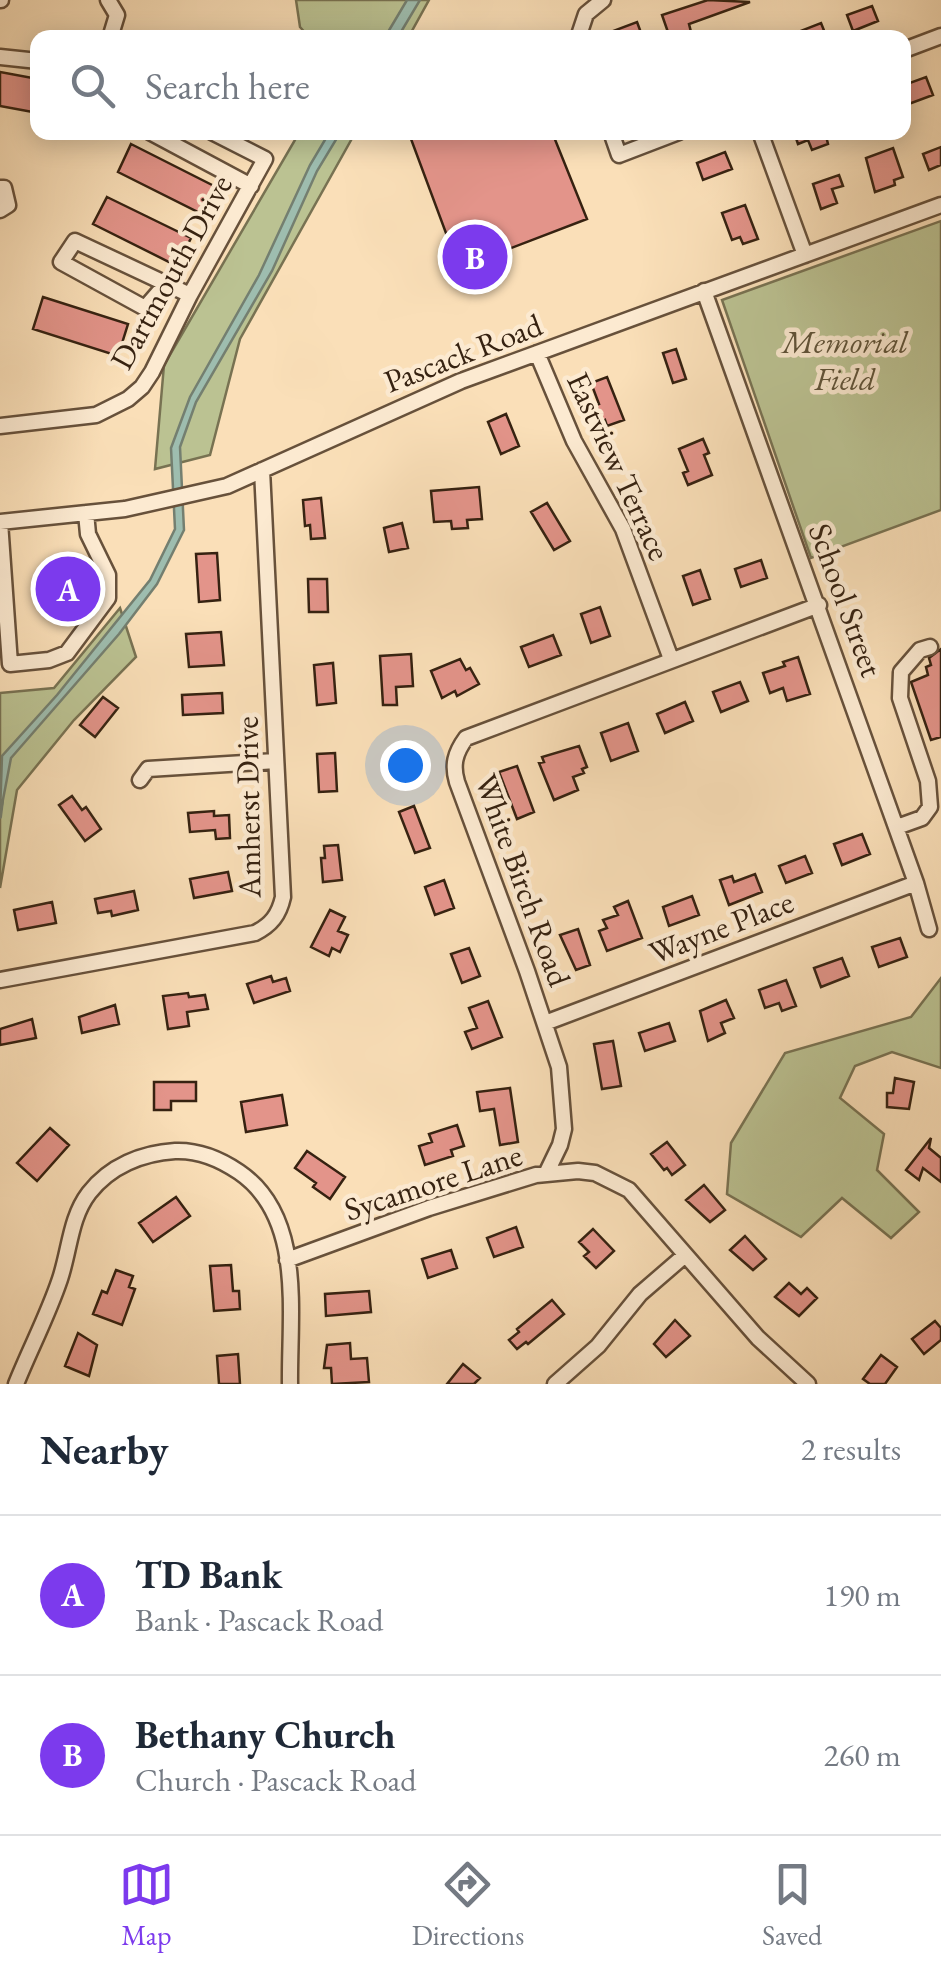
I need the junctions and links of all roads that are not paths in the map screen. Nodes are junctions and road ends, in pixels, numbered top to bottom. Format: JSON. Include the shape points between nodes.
{"nodes":[{"id":1,"x":108,"y":0,"type":"edge"},
{"id":2,"x":602,"y":0,"type":"edge"},
{"id":3,"x":112,"y":30,"type":"edge"},
{"id":4,"x":581,"y":30,"type":"edge"},
{"id":5,"x":941,"y":36,"type":"edge"},
{"id":6,"x":911,"y":47,"type":"edge"},
{"id":7,"x":0,"y":57,"type":"edge"},
{"id":8,"x":30,"y":59,"type":"edge"},
{"id":9,"x":165,"y":140,"type":"edge"},
{"id":10,"x":227,"y":140,"type":"edge"},
{"id":11,"x":613,"y":140,"type":"edge"},
{"id":12,"x":658,"y":140,"type":"edge"},
{"id":13,"x":763,"y":140,"type":"edge"},
{"id":14,"x":250,"y":186,"type":"junction"},
{"id":15,"x":0,"y":188,"type":"edge"},
{"id":16,"x":941,"y":205,"type":"edge"},
{"id":17,"x":0,"y":210,"type":"edge"},
{"id":18,"x":805,"y":254,"type":"junction"},
{"id":19,"x":165,"y":285,"type":"dead end"},
{"id":20,"x":704,"y":292,"type":"junction"},
{"id":21,"x":190,"y":294,"type":"junction"},
{"id":22,"x":537,"y":353,"type":"junction"},
{"id":23,"x":0,"y":426,"type":"edge"},
{"id":24,"x":262,"y":470,"type":"junction"},
{"id":25,"x":86,"y":513,"type":"junction"},
{"id":26,"x":0,"y":522,"type":"edge"},
{"id":27,"x":820,"y":605,"type":"junction"},
{"id":28,"x":930,"y":647,"type":"dead end"},
{"id":29,"x":671,"y":660,"type":"junction"},
{"id":30,"x":276,"y":762,"type":"junction"},
{"id":31,"x":140,"y":780,"type":"dead end"},
{"id":32,"x":897,"y":827,"type":"junction"},
{"id":33,"x":916,"y":882,"type":"junction"},
{"id":34,"x":932,"y":923,"type":"edge"},
{"id":35,"x":0,"y":980,"type":"edge"},
{"id":36,"x":546,"y":1023,"type":"junction"},
{"id":37,"x":546,"y":1174,"type":"junction"},
{"id":38,"x":684,"y":1256,"type":"junction"},
{"id":39,"x":288,"y":1260,"type":"junction"},
{"id":40,"x":16,"y":1384,"type":"edge"},
{"id":41,"x":290,"y":1384,"type":"edge"},
{"id":42,"x":555,"y":1384,"type":"edge"},
{"id":43,"x":808,"y":1384,"type":"edge"}],
"edges":[{"from":1,"to":3,"type":"street","via":[[117,15]]},
{"from":2,"to":4,"type":"street"},
{"from":5,"to":6,"type":"street"},
{"from":7,"to":8,"type":"street"},
{"from":9,"to":14,"type":"street"},
{"from":10,"to":14,"type":"street","name":"Dartmouth Drive","via":[[265,160]]},
{"from":11,"to":12,"type":"street","via":[[619,155]]},
{"from":13,"to":18,"type":"street"},
{"from":14,"to":21,"type":"street","name":"Dartmouth Drive"},
{"from":15,"to":17,"type":"street","via":[[8,204]]},
{"from":16,"to":18,"type":"street","name":"Pascack Road"},
{"from":18,"to":20,"type":"street","name":"Pascack Road"},
{"from":19,"to":21,"type":"street","via":[[145,308],[62,262],[75,241]]},
{"from":20,"to":22,"type":"street","name":"Pascack Road"},
{"from":20,"to":27,"type":"street","name":"School Street"},
{"from":21,"to":23,"type":"street","name":"Dartmouth Drive","via":[[152,372],[128,399],[96,415]]},
{"from":22,"to":24,"type":"street","name":"Pascack Road"},
{"from":22,"to":29,"type":"street","name":"Eastview Terrace","via":[[574,442],[623,528]]},
{"from":24,"to":25,"type":"street","name":"Pascack Road","via":[[189,496]]},
{"from":24,"to":30,"type":"street","name":"Amherst Drive"},
{"from":25,"to":26,"type":"street","name":"Pascack Road"},
{"from":25,"to":26,"type":"street","via":[[88,534],[108,575],[108,598],[66,652],[10,664]]},
{"from":27,"to":29,"type":"street","name":"White Birch Road"},
{"from":27,"to":32,"type":"street","name":"School Street"},
{"from":28,"to":32,"type":"street","via":[[901,672],[900,698],[920,750],[930,807],[922,818]]},
{"from":29,"to":36,"type":"street","name":"White Birch Road","via":[[466,738],[454,760],[456,782]]},
{"from":30,"to":31,"type":"street","via":[[148,769]]},
{"from":30,"to":35,"type":"street","name":"Amherst Drive","via":[[282,897],[266,927]]},
{"from":32,"to":33,"type":"street","name":"School Street"},
{"from":33,"to":34,"type":"street","name":"School Street"},
{"from":33,"to":36,"type":"street","name":"Wayne Place"},
{"from":36,"to":37,"type":"street","name":"White Birch Road","via":[[564,1112],[560,1145]]},
{"from":37,"to":38,"type":"street","name":"Sycamore Lane","via":[[595,1173],[626,1187]]},
{"from":37,"to":39,"type":"street","name":"Sycamore Lane"},
{"from":38,"to":42,"type":"street"},
{"from":38,"to":43,"type":"street","name":"Sycamore Lane"},
{"from":39,"to":40,"type":"street","via":[[272,1206],[246,1177],[198,1153],[139,1157],[105,1176],[82,1204],[59,1282]]},
{"from":39,"to":41,"type":"street"}]}
